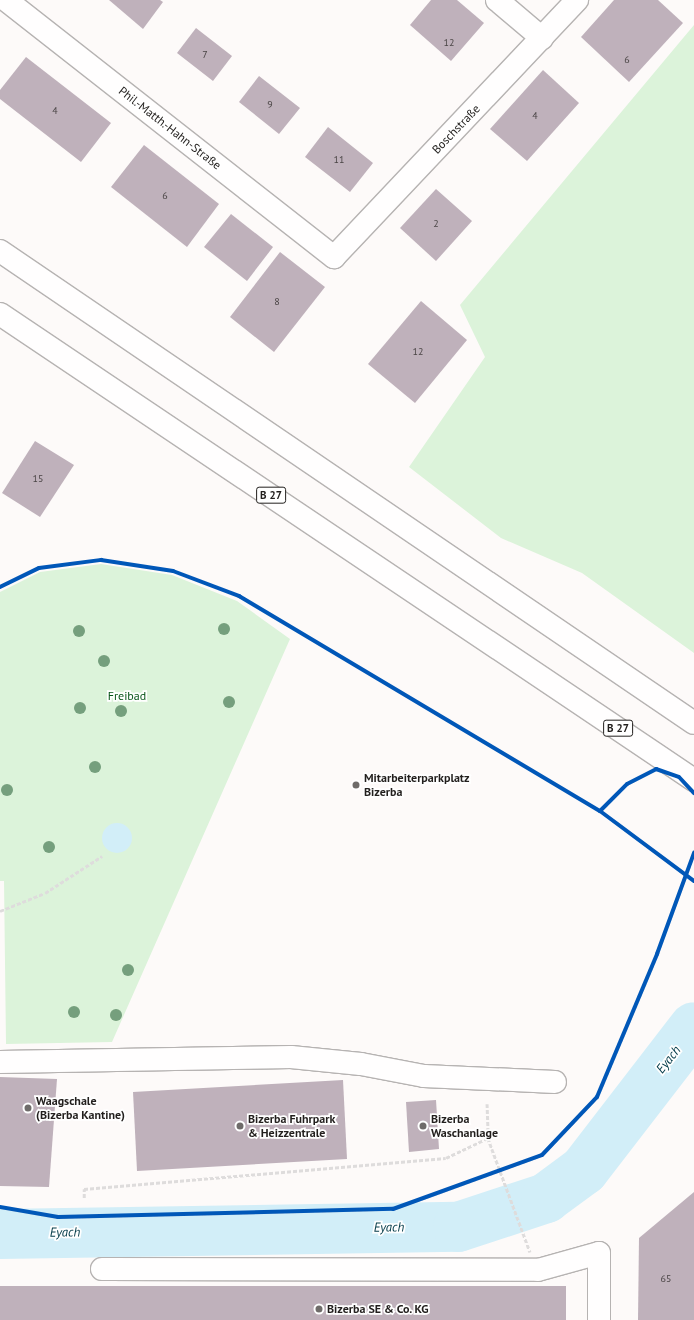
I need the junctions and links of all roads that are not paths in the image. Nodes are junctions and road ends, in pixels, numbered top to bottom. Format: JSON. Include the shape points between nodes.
{"nodes":[{"id":1,"x":6,"y":0,"type":"edge"},
{"id":2,"x":497,"y":0,"type":"edge"},
{"id":3,"x":577,"y":0,"type":"edge"},
{"id":4,"x":542,"y":38,"type":"junction"},
{"id":5,"x":0,"y":251,"type":"edge"},
{"id":6,"x":334,"y":257,"type":"joint"},
{"id":7,"x":0,"y":314,"type":"edge"},
{"id":8,"x":694,"y":723,"type":"edge"},
{"id":9,"x":694,"y":780,"type":"edge"},
{"id":10,"x":0,"y":1062,"type":"edge"},
{"id":11,"x":555,"y":1082,"type":"dead end"},
{"id":12,"x":102,"y":1269,"type":"dead end"},
{"id":13,"x":599,"y":1320,"type":"edge"}],
"edges":[{"from":1,"to":6,"type":"main road","name":"Phil.-Matth.-Hahn-Straße"},
{"from":2,"to":4,"type":"main road"},
{"from":3,"to":4,"type":"main road","name":"Boschstraße"},
{"from":4,"to":6,"type":"main road","name":"Boschstraße"},
{"from":5,"to":8,"type":"main road"},
{"from":7,"to":9,"type":"main road","number":"B 27"},
{"from":10,"to":11,"type":"main road","via":[[291,1057],[361,1064],[424,1076]]},
{"from":12,"to":13,"type":"main road","via":[[538,1270],[598,1253]]}]}
